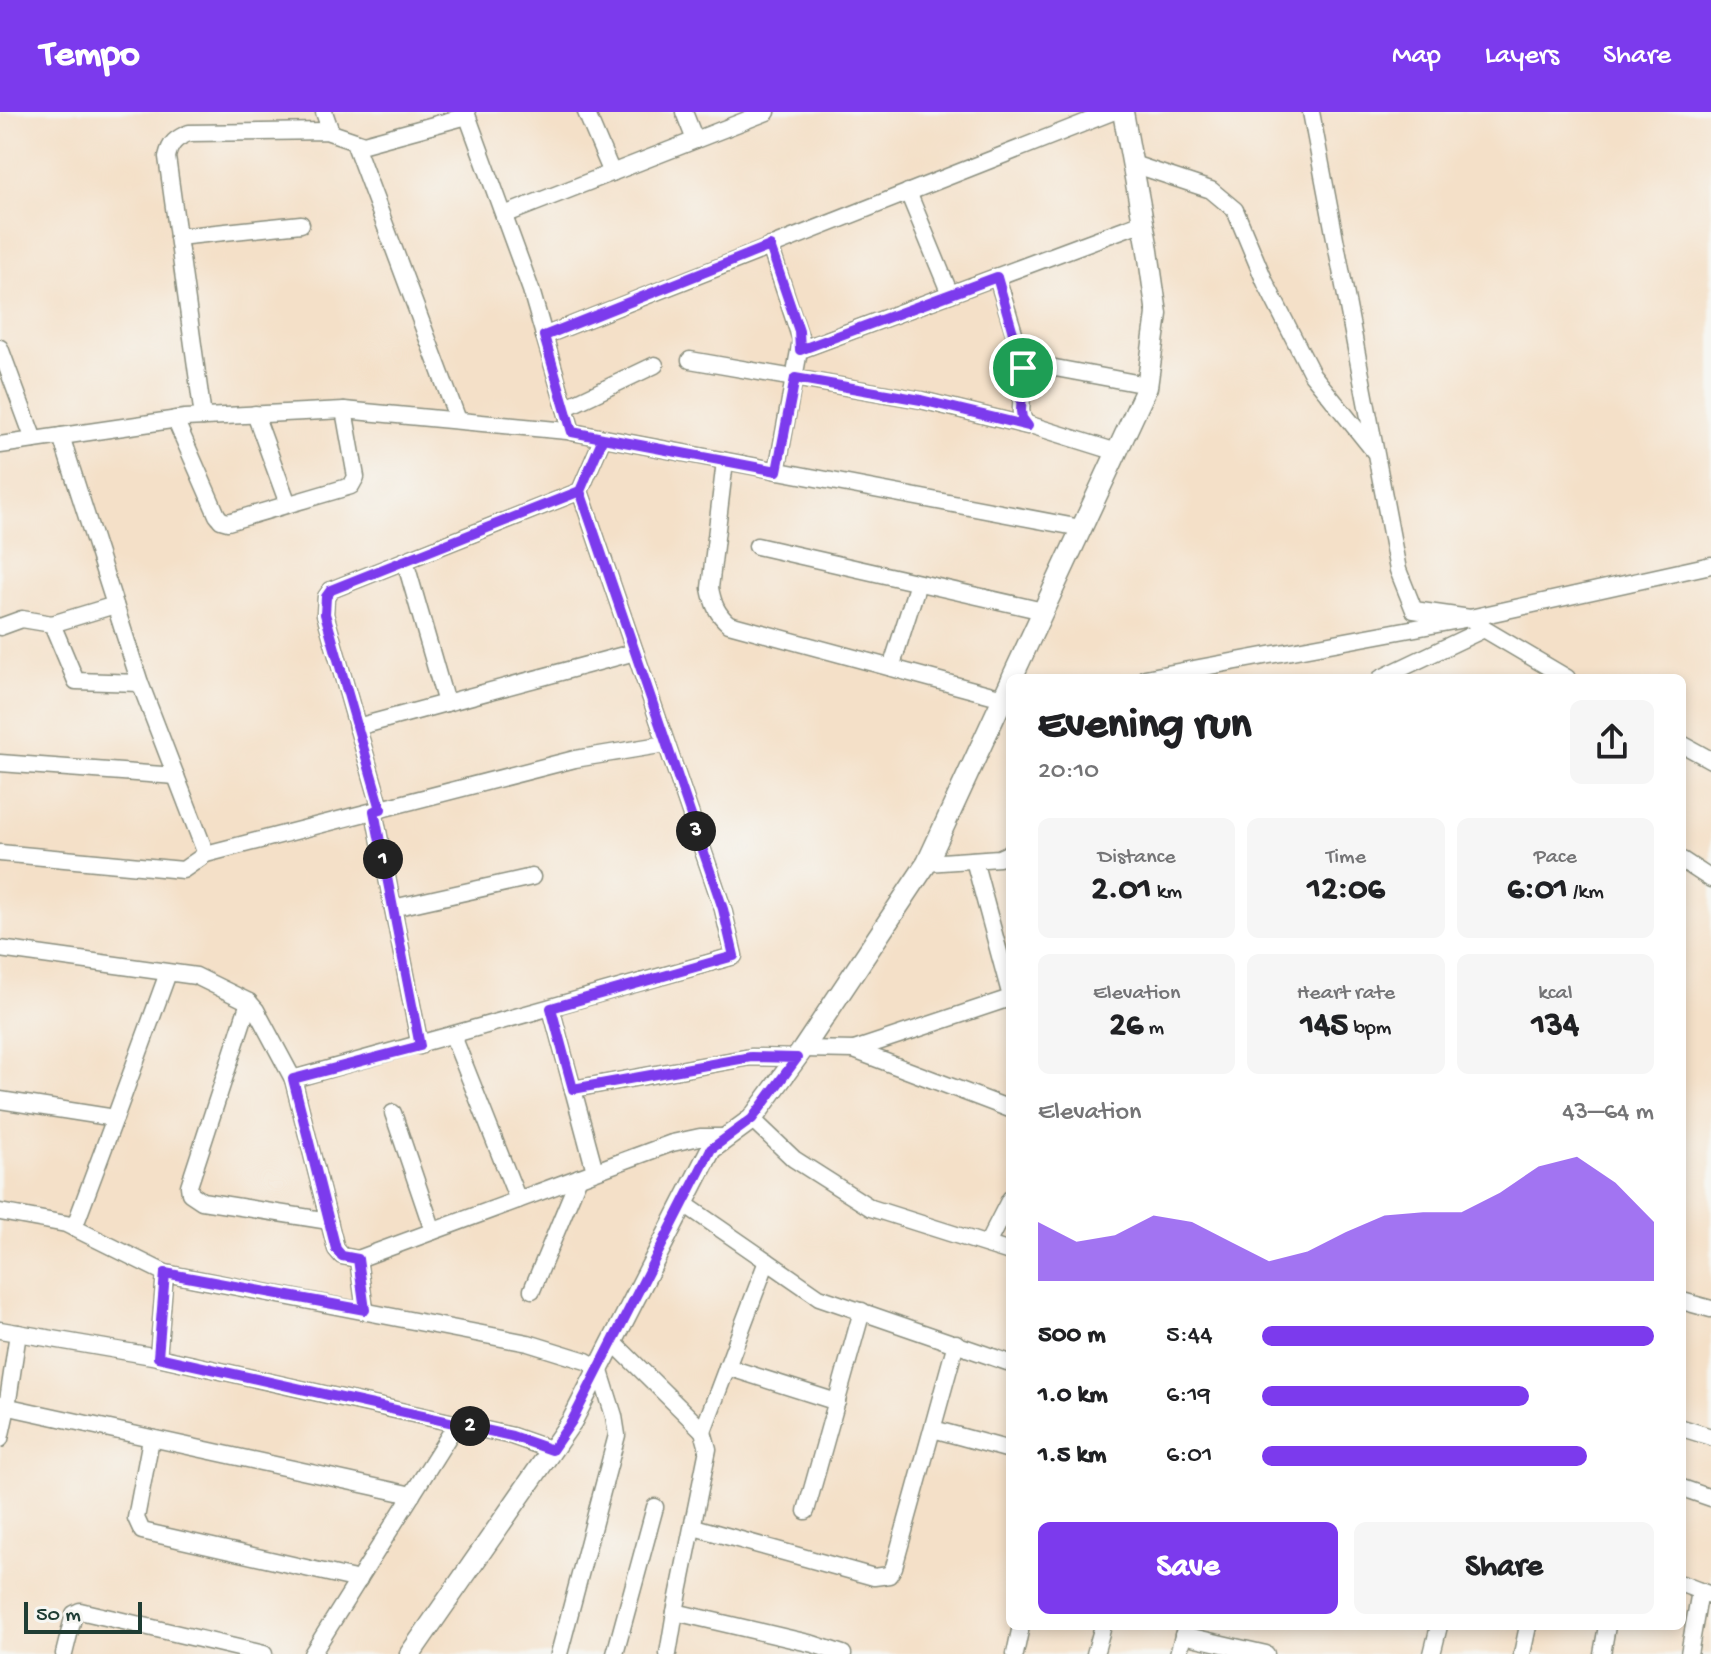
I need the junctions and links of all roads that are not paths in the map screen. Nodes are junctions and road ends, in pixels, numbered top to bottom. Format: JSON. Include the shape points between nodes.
{"nodes":[{"id":1,"x":324,"y":112,"type":"edge"},
{"id":2,"x":586,"y":112,"type":"edge"},
{"id":3,"x":684,"y":112,"type":"edge"},
{"id":4,"x":767,"y":112,"type":"edge"},
{"id":5,"x":1112,"y":112,"type":"edge"},
{"id":6,"x":1123,"y":112,"type":"edge"},
{"id":7,"x":1311,"y":112,"type":"edge"},
{"id":8,"x":467,"y":114,"type":"edge"},
{"id":9,"x":331,"y":132,"type":"junction"},
{"id":10,"x":695,"y":140,"type":"junction"},
{"id":11,"x":354,"y":142,"type":"junction"},
{"id":12,"x":1133,"y":164,"type":"junction"},
{"id":13,"x":612,"y":173,"type":"junction"},
{"id":14,"x":908,"y":192,"type":"junction"},
{"id":15,"x":504,"y":215,"type":"junction"},
{"id":16,"x":1143,"y":222,"type":"junction"},
{"id":17,"x":301,"y":224,"type":"dead end"},
{"id":18,"x":178,"y":237,"type":"junction"},
{"id":19,"x":770,"y":246,"type":"junction"},
{"id":20,"x":997,"y":277,"type":"junction"},
{"id":21,"x":950,"y":294,"type":"junction"},
{"id":22,"x":544,"y":336,"type":"junction"},
{"id":23,"x":0,"y":348,"type":"edge"},
{"id":24,"x":800,"y":350,"type":"junction"},
{"id":25,"x":690,"y":360,"type":"dead end"},
{"id":26,"x":1023,"y":362,"type":"junction"},
{"id":27,"x":655,"y":365,"type":"dead end"},
{"id":28,"x":795,"y":378,"type":"junction"},
{"id":29,"x":1147,"y":385,"type":"junction"},
{"id":30,"x":565,"y":408,"type":"junction"},
{"id":31,"x":344,"y":410,"type":"junction"},
{"id":32,"x":255,"y":414,"type":"junction"},
{"id":33,"x":203,"y":417,"type":"junction"},
{"id":34,"x":175,"y":419,"type":"junction"},
{"id":35,"x":458,"y":420,"type":"junction"},
{"id":36,"x":1028,"y":426,"type":"junction"},
{"id":37,"x":572,"y":432,"type":"junction"},
{"id":38,"x":61,"y":436,"type":"junction"},
{"id":39,"x":603,"y":438,"type":"junction"},
{"id":40,"x":34,"y":440,"type":"junction"},
{"id":41,"x":0,"y":445,"type":"edge"},
{"id":42,"x":1117,"y":452,"type":"junction"},
{"id":43,"x":1376,"y":453,"type":"junction"},
{"id":44,"x":725,"y":461,"type":"junction"},
{"id":45,"x":777,"y":471,"type":"junction"},
{"id":46,"x":580,"y":491,"type":"junction"},
{"id":47,"x":288,"y":504,"type":"junction"},
{"id":48,"x":1081,"y":528,"type":"junction"},
{"id":49,"x":757,"y":546,"type":"dead end"},
{"id":50,"x":405,"y":561,"type":"junction"},
{"id":51,"x":1711,"y":565,"type":"edge"},
{"id":52,"x":918,"y":583,"type":"junction"},
{"id":53,"x":115,"y":605,"type":"junction"},
{"id":54,"x":1043,"y":611,"type":"junction"},
{"id":55,"x":1470,"y":618,"type":"junction"},
{"id":56,"x":52,"y":624,"type":"junction"},
{"id":57,"x":0,"y":627,"type":"edge"},
{"id":58,"x":1484,"y":629,"type":"junction"},
{"id":59,"x":635,"y":652,"type":"junction"},
{"id":60,"x":891,"y":668,"type":"junction"},
{"id":61,"x":1015,"y":674,"type":"edge"},
{"id":62,"x":1167,"y":674,"type":"edge"},
{"id":63,"x":1389,"y":674,"type":"edge"},
{"id":64,"x":1560,"y":674,"type":"edge"},
{"id":65,"x":140,"y":683,"type":"junction"},
{"id":66,"x":1006,"y":693,"type":"edge"},
{"id":67,"x":1006,"y":695,"type":"edge"},
{"id":68,"x":446,"y":703,"type":"junction"},
{"id":69,"x":357,"y":727,"type":"junction"},
{"id":70,"x":666,"y":744,"type":"junction"},
{"id":71,"x":1686,"y":746,"type":"edge"},
{"id":72,"x":1711,"y":760,"type":"edge"},
{"id":73,"x":0,"y":763,"type":"edge"},
{"id":74,"x":176,"y":776,"type":"junction"},
{"id":75,"x":377,"y":810,"type":"junction"},
{"id":76,"x":0,"y":853,"type":"edge"},
{"id":77,"x":206,"y":854,"type":"junction"},
{"id":78,"x":1006,"y":855,"type":"edge"},
{"id":79,"x":974,"y":860,"type":"junction"},
{"id":80,"x":927,"y":863,"type":"junction"},
{"id":81,"x":1686,"y":863,"type":"edge"},
{"id":82,"x":532,"y":877,"type":"dead end"},
{"id":83,"x":1711,"y":879,"type":"edge"},
{"id":84,"x":393,"y":908,"type":"junction"},
{"id":85,"x":0,"y":949,"type":"edge"},
{"id":86,"x":168,"y":973,"type":"junction"},
{"id":87,"x":1006,"y":980,"type":"edge"},
{"id":88,"x":1006,"y":996,"type":"edge"},
{"id":89,"x":249,"y":1002,"type":"junction"},
{"id":90,"x":551,"y":1008,"type":"junction"},
{"id":91,"x":453,"y":1036,"type":"junction"},
{"id":92,"x":420,"y":1046,"type":"junction"},
{"id":93,"x":854,"y":1050,"type":"junction"},
{"id":94,"x":800,"y":1054,"type":"junction"},
{"id":95,"x":293,"y":1079,"type":"junction"},
{"id":96,"x":573,"y":1089,"type":"junction"},
{"id":97,"x":0,"y":1100,"type":"edge"},
{"id":98,"x":1006,"y":1107,"type":"edge"},
{"id":99,"x":393,"y":1113,"type":"dead end"},
{"id":100,"x":115,"y":1118,"type":"junction"},
{"id":101,"x":752,"y":1119,"type":"junction"},
{"id":102,"x":727,"y":1137,"type":"junction"},
{"id":103,"x":595,"y":1171,"type":"junction"},
{"id":104,"x":579,"y":1177,"type":"junction"},
{"id":105,"x":518,"y":1200,"type":"junction"},
{"id":106,"x":683,"y":1203,"type":"junction"},
{"id":107,"x":1006,"y":1207,"type":"edge"},
{"id":108,"x":0,"y":1212,"type":"edge"},
{"id":109,"x":329,"y":1221,"type":"junction"},
{"id":110,"x":74,"y":1228,"type":"junction"},
{"id":111,"x":433,"y":1231,"type":"junction"},
{"id":112,"x":987,"y":1244,"type":"junction"},
{"id":113,"x":1006,"y":1251,"type":"edge"},
{"id":114,"x":358,"y":1259,"type":"junction"},
{"id":115,"x":767,"y":1261,"type":"junction"},
{"id":116,"x":165,"y":1273,"type":"junction"},
{"id":117,"x":532,"y":1290,"type":"dead end"},
{"id":118,"x":1686,"y":1302,"type":"edge"},
{"id":119,"x":1711,"y":1309,"type":"edge"},
{"id":120,"x":365,"y":1310,"type":"junction"},
{"id":121,"x":862,"y":1311,"type":"junction"},
{"id":122,"x":0,"y":1330,"type":"edge"},
{"id":123,"x":18,"y":1333,"type":"junction"},
{"id":124,"x":613,"y":1342,"type":"junction"},
{"id":125,"x":956,"y":1343,"type":"junction"},
{"id":126,"x":158,"y":1357,"type":"junction"},
{"id":127,"x":1006,"y":1362,"type":"edge"},
{"id":128,"x":727,"y":1367,"type":"junction"},
{"id":129,"x":599,"y":1368,"type":"junction"},
{"id":130,"x":837,"y":1402,"type":"junction"},
{"id":131,"x":4,"y":1406,"type":"edge"},
{"id":132,"x":457,"y":1423,"type":"junction"},
{"id":133,"x":933,"y":1429,"type":"junction"},
{"id":134,"x":1686,"y":1429,"type":"edge"},
{"id":135,"x":703,"y":1431,"type":"junction"},
{"id":136,"x":1711,"y":1437,"type":"edge"},
{"id":137,"x":0,"y":1439,"type":"edge"},
{"id":138,"x":151,"y":1439,"type":"junction"},
{"id":139,"x":1006,"y":1449,"type":"edge"},
{"id":140,"x":552,"y":1450,"type":"junction"},
{"id":141,"x":1686,"y":1489,"type":"edge"},
{"id":142,"x":412,"y":1495,"type":"junction"},
{"id":143,"x":1711,"y":1498,"type":"edge"},
{"id":144,"x":655,"y":1507,"type":"dead end"},
{"id":145,"x":806,"y":1511,"type":"dead end"},
{"id":146,"x":694,"y":1527,"type":"junction"},
{"id":147,"x":359,"y":1580,"type":"junction"},
{"id":148,"x":1686,"y":1586,"type":"edge"},
{"id":149,"x":1706,"y":1593,"type":"edge"},
{"id":150,"x":675,"y":1612,"type":"junction"},
{"id":151,"x":1020,"y":1630,"type":"edge"},
{"id":152,"x":1102,"y":1630,"type":"edge"},
{"id":153,"x":1184,"y":1630,"type":"edge"},
{"id":154,"x":1438,"y":1630,"type":"edge"},
{"id":155,"x":1527,"y":1630,"type":"edge"},
{"id":156,"x":1606,"y":1630,"type":"edge"},
{"id":157,"x":64,"y":1654,"type":"edge"},
{"id":158,"x":264,"y":1654,"type":"edge"},
{"id":159,"x":312,"y":1654,"type":"edge"},
{"id":160,"x":410,"y":1654,"type":"edge"},
{"id":161,"x":559,"y":1654,"type":"edge"},
{"id":162,"x":615,"y":1654,"type":"edge"},
{"id":163,"x":668,"y":1654,"type":"edge"},
{"id":164,"x":843,"y":1654,"type":"edge"},
{"id":165,"x":1015,"y":1654,"type":"edge"},
{"id":166,"x":1095,"y":1654,"type":"edge"},
{"id":167,"x":1178,"y":1654,"type":"edge"},
{"id":168,"x":1266,"y":1654,"type":"edge"},
{"id":169,"x":1432,"y":1654,"type":"edge"},
{"id":170,"x":1522,"y":1654,"type":"edge"},
{"id":171,"x":1602,"y":1654,"type":"edge"},
{"id":172,"x":1689,"y":1654,"type":"edge"}],
"edges":[{"from":1,"to":9,"type":"street"},
{"from":2,"to":13,"type":"street"},
{"from":3,"to":10,"type":"street"},
{"from":4,"to":10,"type":"street"},
{"from":5,"to":14,"type":"street"},
{"from":6,"to":12,"type":"street"},
{"from":7,"to":43,"type":"street"},
{"from":8,"to":11,"type":"street","via":[[374,143]]},
{"from":8,"to":15,"type":"street"},
{"from":9,"to":11,"type":"street"},
{"from":9,"to":18,"type":"street","via":[[178,137],[167,157]]},
{"from":10,"to":13,"type":"street"},
{"from":11,"to":35,"type":"street"},
{"from":12,"to":16,"type":"street"},
{"from":12,"to":43,"type":"street","via":[[1211,190],[1235,210],[1312,374]]},
{"from":13,"to":15,"type":"street"},
{"from":14,"to":19,"type":"street"},
{"from":14,"to":21,"type":"street"},
{"from":15,"to":22,"type":"street"},
{"from":16,"to":20,"type":"street"},
{"from":16,"to":29,"type":"street","via":[[1157,314]]},
{"from":17,"to":18,"type":"street"},
{"from":18,"to":33,"type":"street"},
{"from":19,"to":22,"type":"street"},
{"from":19,"to":24,"type":"street","via":[[799,331]]},
{"from":20,"to":21,"type":"street"},
{"from":20,"to":26,"type":"street"},
{"from":21,"to":24,"type":"street"},
{"from":22,"to":30,"type":"street"},
{"from":23,"to":40,"type":"street"},
{"from":24,"to":28,"type":"street"},
{"from":25,"to":28,"type":"street"},
{"from":26,"to":29,"type":"street"},
{"from":26,"to":36,"type":"street","via":[[1021,411]]},
{"from":27,"to":30,"type":"street"},
{"from":28,"to":36,"type":"street"},
{"from":28,"to":45,"type":"street"},
{"from":29,"to":42,"type":"street"},
{"from":30,"to":37,"type":"street"},
{"from":31,"to":32,"type":"street"},
{"from":31,"to":35,"type":"street"},
{"from":31,"to":47,"type":"street","via":[[355,482]]},
{"from":32,"to":33,"type":"street"},
{"from":32,"to":47,"type":"street"},
{"from":33,"to":34,"type":"street"},
{"from":34,"to":38,"type":"street"},
{"from":34,"to":47,"type":"street","via":[[221,520]]},
{"from":35,"to":37,"type":"street"},
{"from":36,"to":42,"type":"street"},
{"from":37,"to":39,"type":"street"},
{"from":38,"to":40,"type":"street"},
{"from":38,"to":53,"type":"street"},
{"from":39,"to":44,"type":"street"},
{"from":39,"to":46,"type":"street"},
{"from":40,"to":41,"type":"street"},
{"from":42,"to":48,"type":"street"},
{"from":43,"to":55,"type":"street","via":[[1398,570],[1414,610]]},
{"from":44,"to":45,"type":"street"},
{"from":44,"to":60,"type":"street","via":[[710,588],[719,615],[729,624]]},
{"from":45,"to":48,"type":"street"},
{"from":46,"to":50,"type":"street"},
{"from":46,"to":59,"type":"street"},
{"from":48,"to":54,"type":"street"},
{"from":49,"to":52,"type":"street"},
{"from":50,"to":68,"type":"street"},
{"from":50,"to":69,"type":"street","via":[[331,590],[326,597],[325,614]]},
{"from":51,"to":55,"type":"street"},
{"from":52,"to":54,"type":"street"},
{"from":52,"to":60,"type":"street"},
{"from":53,"to":56,"type":"street"},
{"from":53,"to":65,"type":"street"},
{"from":54,"to":61,"type":"street"},
{"from":55,"to":58,"type":"street"},
{"from":55,"to":62,"type":"street"},
{"from":56,"to":57,"type":"street","via":[[22,619]]},
{"from":56,"to":65,"type":"street","via":[[76,681]]},
{"from":58,"to":63,"type":"street"},
{"from":58,"to":64,"type":"street"},
{"from":59,"to":68,"type":"street"},
{"from":59,"to":70,"type":"street"},
{"from":60,"to":66,"type":"street"},
{"from":65,"to":74,"type":"street"},
{"from":67,"to":80,"type":"street"},
{"from":68,"to":69,"type":"street"},
{"from":69,"to":75,"type":"street"},
{"from":70,"to":75,"type":"street","via":[[575,759]]},
{"from":70,"to":90,"type":"street","via":[[734,956]]},
{"from":71,"to":72,"type":"street"},
{"from":73,"to":74,"type":"street"},
{"from":74,"to":77,"type":"street"},
{"from":75,"to":77,"type":"street"},
{"from":75,"to":84,"type":"street"},
{"from":76,"to":77,"type":"street","via":[[183,870]]},
{"from":78,"to":79,"type":"street"},
{"from":79,"to":80,"type":"street"},
{"from":79,"to":87,"type":"street"},
{"from":80,"to":94,"type":"street"},
{"from":81,"to":83,"type":"street"},
{"from":82,"to":84,"type":"street"},
{"from":84,"to":92,"type":"street"},
{"from":85,"to":86,"type":"street"},
{"from":86,"to":89,"type":"street","via":[[205,979]]},
{"from":86,"to":100,"type":"street"},
{"from":88,"to":93,"type":"street"},
{"from":89,"to":95,"type":"street"},
{"from":89,"to":109,"type":"street","via":[[190,1193],[202,1201]]},
{"from":90,"to":91,"type":"street"},
{"from":90,"to":96,"type":"street"},
{"from":91,"to":92,"type":"street"},
{"from":91,"to":105,"type":"street"},
{"from":92,"to":95,"type":"street"},
{"from":93,"to":94,"type":"street"},
{"from":93,"to":98,"type":"street"},
{"from":94,"to":96,"type":"street","via":[[751,1057]]},
{"from":94,"to":101,"type":"street"},
{"from":95,"to":109,"type":"street"},
{"from":96,"to":103,"type":"street"},
{"from":97,"to":100,"type":"street"},
{"from":99,"to":111,"type":"street"},
{"from":100,"to":110,"type":"street"},
{"from":101,"to":102,"type":"street"},
{"from":101,"to":112,"type":"street","via":[[794,1159],[871,1208]]},
{"from":102,"to":103,"type":"street","via":[[672,1143]]},
{"from":102,"to":106,"type":"street","via":[[711,1149]]},
{"from":103,"to":104,"type":"street"},
{"from":104,"to":105,"type":"street"},
{"from":104,"to":117,"type":"street"},
{"from":105,"to":111,"type":"street"},
{"from":106,"to":115,"type":"street"},
{"from":106,"to":124,"type":"street"},
{"from":107,"to":112,"type":"street"},
{"from":108,"to":110,"type":"street"},
{"from":109,"to":114,"type":"street","via":[[336,1249]]},
{"from":110,"to":116,"type":"street"},
{"from":111,"to":114,"type":"street"},
{"from":112,"to":113,"type":"street"},
{"from":114,"to":120,"type":"street"},
{"from":115,"to":121,"type":"street","via":[[819,1297]]},
{"from":115,"to":128,"type":"street"},
{"from":116,"to":120,"type":"street"},
{"from":116,"to":126,"type":"street"},
{"from":118,"to":119,"type":"street"},
{"from":120,"to":129,"type":"street","via":[[528,1343]]},
{"from":121,"to":125,"type":"street"},
{"from":121,"to":130,"type":"street"},
{"from":122,"to":123,"type":"street"},
{"from":123,"to":126,"type":"street"},
{"from":123,"to":131,"type":"street"},
{"from":124,"to":129,"type":"street"},
{"from":124,"to":135,"type":"street"},
{"from":125,"to":127,"type":"street"},
{"from":125,"to":133,"type":"street"},
{"from":126,"to":132,"type":"street"},
{"from":128,"to":130,"type":"street"},
{"from":128,"to":135,"type":"street"},
{"from":129,"to":140,"type":"street"},
{"from":129,"to":161,"type":"street","via":[[617,1435]]},
{"from":130,"to":145,"type":"street"},
{"from":131,"to":137,"type":"street"},
{"from":131,"to":138,"type":"street"},
{"from":132,"to":140,"type":"street"},
{"from":132,"to":142,"type":"street"},
{"from":133,"to":139,"type":"street"},
{"from":133,"to":146,"type":"street","via":[[894,1567],[884,1577]]},
{"from":134,"to":136,"type":"street"},
{"from":135,"to":146,"type":"street","via":[[708,1449]]},
{"from":138,"to":142,"type":"street"},
{"from":138,"to":147,"type":"street","via":[[136,1518],[142,1531]]},
{"from":140,"to":160,"type":"street"},
{"from":141,"to":143,"type":"street"},
{"from":142,"to":147,"type":"street"},
{"from":144,"to":162,"type":"street"},
{"from":146,"to":150,"type":"street"},
{"from":147,"to":159,"type":"street"},
{"from":148,"to":149,"type":"street"},
{"from":149,"to":172,"type":"street"},
{"from":150,"to":163,"type":"street"},
{"from":150,"to":164,"type":"street"},
{"from":151,"to":165,"type":"street"},
{"from":152,"to":166,"type":"street"},
{"from":153,"to":167,"type":"street"},
{"from":153,"to":168,"type":"street"},
{"from":154,"to":169,"type":"street"},
{"from":155,"to":170,"type":"street"},
{"from":156,"to":171,"type":"street"},
{"from":157,"to":158,"type":"street","via":[[74,1614],[80,1611]]}]}
